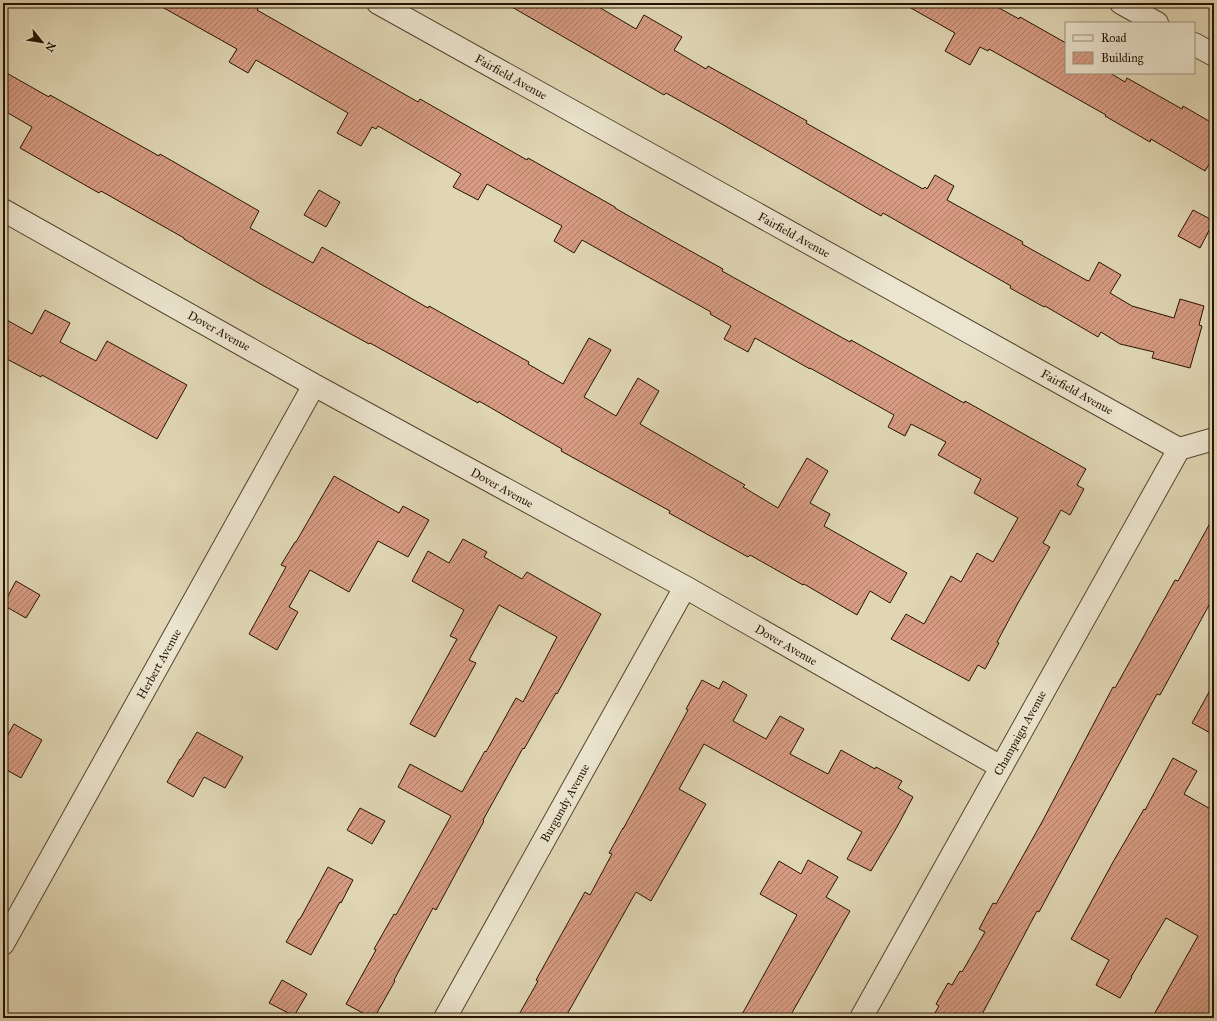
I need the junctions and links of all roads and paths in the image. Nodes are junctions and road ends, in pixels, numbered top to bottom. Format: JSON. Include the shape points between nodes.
{"nodes":[{"id":1,"x":378,"y":3,"type":"edge"},
{"id":2,"x":1121,"y":3,"type":"edge"},
{"id":3,"x":1155,"y":22,"type":"edge"},
{"id":4,"x":1195,"y":45,"type":"edge"},
{"id":5,"x":1214,"y":55,"type":"edge"},
{"id":6,"x":3,"y":210,"type":"edge"},
{"id":7,"x":314,"y":385,"type":"junction"},
{"id":8,"x":1214,"y":439,"type":"edge"},
{"id":9,"x":1179,"y":449,"type":"junction"},
{"id":10,"x":685,"y":587,"type":"junction"},
{"id":11,"x":1001,"y":767,"type":"junction"},
{"id":12,"x":3,"y":944,"type":"edge"},
{"id":13,"x":445,"y":1018,"type":"edge"},
{"id":14,"x":861,"y":1018,"type":"edge"}],
"edges":[{"from":1,"to":9,"type":"street","name":"Fairfield Avenue"},
{"from":2,"to":3,"type":"street"},
{"from":4,"to":5,"type":"street"},
{"from":6,"to":7,"type":"street","name":"Dover Avenue"},
{"from":7,"to":10,"type":"street","name":"Dover Avenue"},
{"from":7,"to":12,"type":"street","name":"Herbert Avenue"},
{"from":8,"to":9,"type":"street"},
{"from":9,"to":11,"type":"street","name":"Champaign Avenue"},
{"from":10,"to":11,"type":"street","name":"Dover Avenue"},
{"from":10,"to":13,"type":"street","name":"Burgundy Avenue"},
{"from":11,"to":14,"type":"street","name":"Champaign Avenue"}]}
